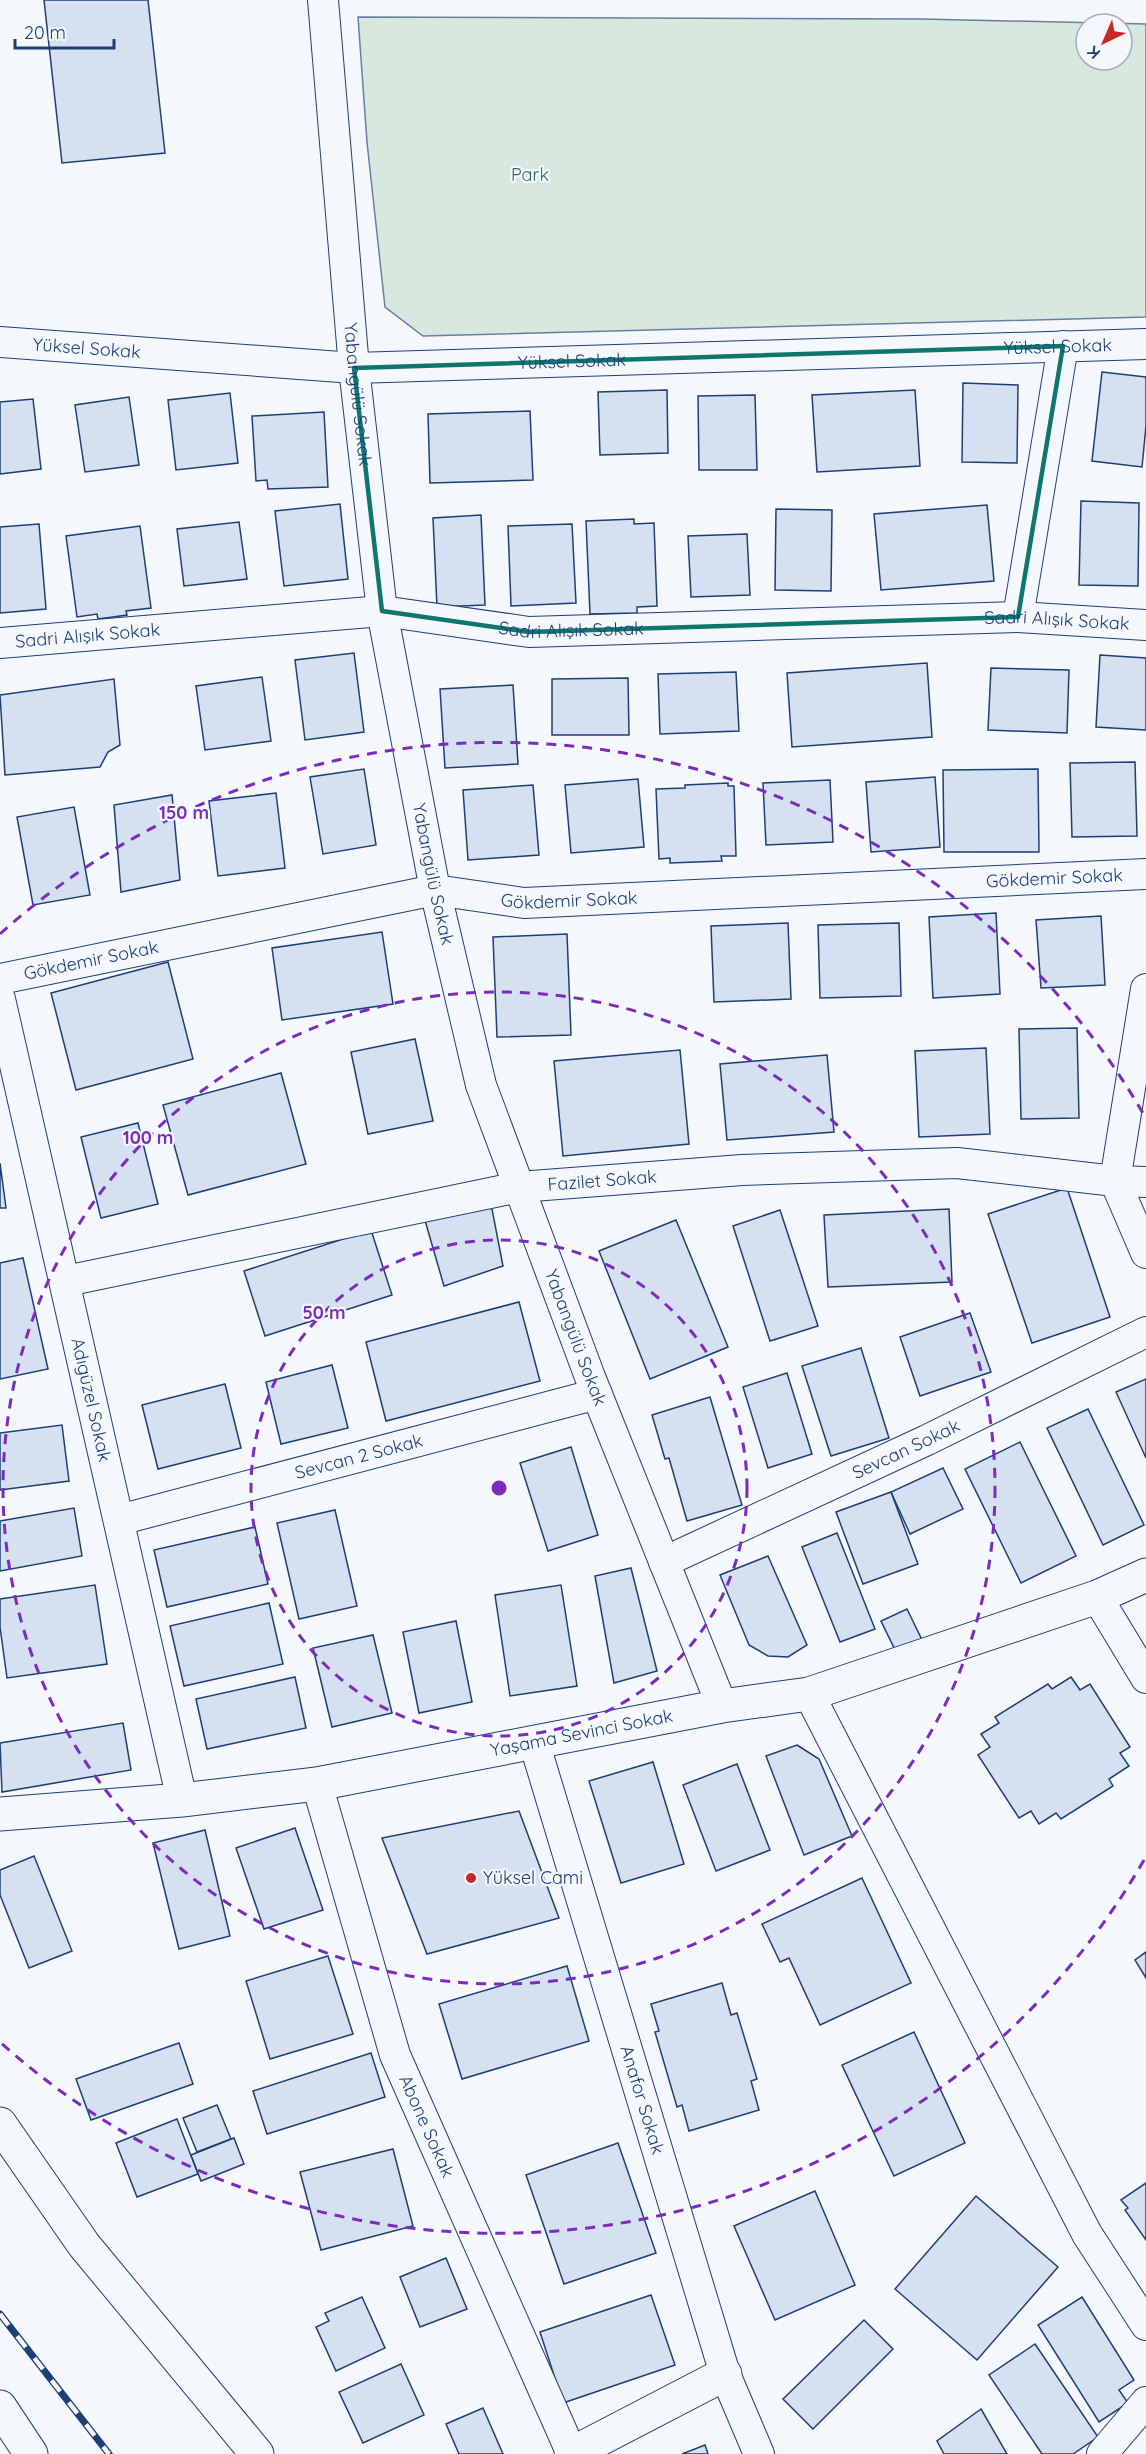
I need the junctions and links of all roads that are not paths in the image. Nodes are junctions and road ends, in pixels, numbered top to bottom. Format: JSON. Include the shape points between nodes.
{"nodes":[{"id":1,"x":323,"y":0,"type":"edge"},
{"id":2,"x":0,"y":342,"type":"edge"},
{"id":3,"x":1146,"y":344,"type":"edge"},
{"id":4,"x":1063,"y":346,"type":"junction"},
{"id":5,"x":354,"y":368,"type":"junction"},
{"id":6,"x":382,"y":611,"type":"junction"},
{"id":7,"x":1018,"y":617,"type":"junction"},
{"id":8,"x":1146,"y":626,"type":"edge"},
{"id":9,"x":0,"y":643,"type":"edge"},
{"id":10,"x":1146,"y":874,"type":"edge"},
{"id":11,"x":435,"y":890,"type":"junction"},
{"id":12,"x":0,"y":979,"type":"edge"},
{"id":13,"x":1146,"y":989,"type":"edge"},
{"id":14,"x":0,"y":999,"type":"edge"},
{"id":15,"x":9,"y":1084,"type":"edge"},
{"id":16,"x":1115,"y":1181,"type":"junction"},
{"id":17,"x":1146,"y":1182,"type":"edge"},
{"id":18,"x":519,"y":1187,"type":"junction"},
{"id":19,"x":1146,"y":1253,"type":"edge"},
{"id":20,"x":66,"y":1281,"type":"junction"},
{"id":21,"x":1146,"y":1332,"type":"edge"},
{"id":22,"x":597,"y":1394,"type":"junction"},
{"id":23,"x":119,"y":1520,"type":"junction"},
{"id":24,"x":664,"y":1562,"type":"junction"},
{"id":25,"x":1146,"y":1575,"type":"edge"},
{"id":26,"x":1097,"y":1598,"type":"junction"},
{"id":27,"x":1146,"y":1678,"type":"edge"},
{"id":28,"x":809,"y":1694,"type":"junction"},
{"id":29,"x":722,"y":1706,"type":"junction"},
{"id":30,"x":534,"y":1742,"type":"junction"},
{"id":31,"x":317,"y":1784,"type":"junction"},
{"id":32,"x":183,"y":1800,"type":"junction"},
{"id":33,"x":0,"y":1814,"type":"edge"},
{"id":34,"x":0,"y":2124,"type":"edge"},
{"id":35,"x":1146,"y":2325,"type":"edge"},
{"id":36,"x":725,"y":2374,"type":"junction"},
{"id":37,"x":1146,"y":2402,"type":"edge"},
{"id":38,"x":0,"y":2407,"type":"edge"},
{"id":39,"x":31,"y":2454,"type":"edge"},
{"id":40,"x":257,"y":2454,"type":"edge"},
{"id":41,"x":572,"y":2454,"type":"edge"},
{"id":42,"x":759,"y":2454,"type":"edge"},
{"id":43,"x":1102,"y":2454,"type":"edge"}],
"edges":[{"from":1,"to":5,"type":"street","name":"Yabangülü Sokak"},
{"from":2,"to":5,"type":"street","name":"Yüksel Sokak"},
{"from":3,"to":4,"type":"street","name":"Yüksel Sokak"},
{"from":4,"to":5,"type":"street","name":"Yüksel Sokak"},
{"from":4,"to":7,"type":"street"},
{"from":5,"to":6,"type":"street","name":"Yabangülü Sokak"},
{"from":6,"to":7,"type":"street","name":"Sadri Alışık Sokak","via":[[529,632]]},
{"from":6,"to":9,"type":"street","name":"Sadri Alışık Sokak"},
{"from":6,"to":11,"type":"street","name":"Yabangülü Sokak"},
{"from":7,"to":8,"type":"street","name":"Sadri Alışık Sokak"},
{"from":10,"to":11,"type":"street","name":"Gökdemir Sokak","via":[[524,903]]},
{"from":11,"to":12,"type":"street","name":"Gökdemir Sokak"},
{"from":11,"to":18,"type":"street","name":"Yabangülü Sokak","via":[[481,1085]]},
{"from":13,"to":16,"type":"street"},
{"from":14,"to":15,"type":"street","name":"Adıgüzel Sokak"},
{"from":15,"to":20,"type":"street","name":"Adıgüzel Sokak"},
{"from":16,"to":17,"type":"street","name":"Fazilet Sokak"},
{"from":16,"to":18,"type":"street","name":"Fazilet Sokak","via":[[957,1163],[742,1170]]},
{"from":16,"to":19,"type":"street"},
{"from":18,"to":20,"type":"street","name":"Fazilet Sokak"},
{"from":18,"to":22,"type":"street","name":"Yabangülü Sokak"},
{"from":20,"to":23,"type":"street","name":"Adıgüzel Sokak"},
{"from":21,"to":24,"type":"street","name":"Sevcan Sokak","via":[[927,1440]]},
{"from":22,"to":23,"type":"street","name":"Sevcan 2 Sokak"},
{"from":22,"to":24,"type":"street","name":"Yabangülü Sokak"},
{"from":23,"to":32,"type":"street","name":"Adıgüzel Sokak"},
{"from":24,"to":29,"type":"street","name":"Yabangülü Sokak"},
{"from":25,"to":26,"type":"street","name":"Yaşama Sevinci Sokak"},
{"from":26,"to":27,"type":"street"},
{"from":26,"to":28,"type":"street","name":"Yaşama Sevinci Sokak"},
{"from":28,"to":29,"type":"street","name":"Yaşama Sevinci Sokak"},
{"from":28,"to":35,"type":"street","via":[[1087,2234]]},
{"from":29,"to":30,"type":"street","name":"Yaşama Sevinci Sokak"},
{"from":30,"to":31,"type":"street","name":"Yaşama Sevinci Sokak"},
{"from":30,"to":36,"type":"street","name":"Anafor Sokak"},
{"from":31,"to":32,"type":"street","name":"Yaşama Sevinci Sokak"},
{"from":31,"to":41,"type":"street","name":"Abone Sokak","via":[[395,2055]]},
{"from":32,"to":33,"type":"street","name":"Yaşama Sevinci Sokak"},
{"from":34,"to":40,"type":"street","via":[[84,2245]]},
{"from":36,"to":41,"type":"street"},
{"from":36,"to":42,"type":"street","name":"Anafor Sokak"},
{"from":37,"to":43,"type":"street"},
{"from":38,"to":39,"type":"street"}]}
